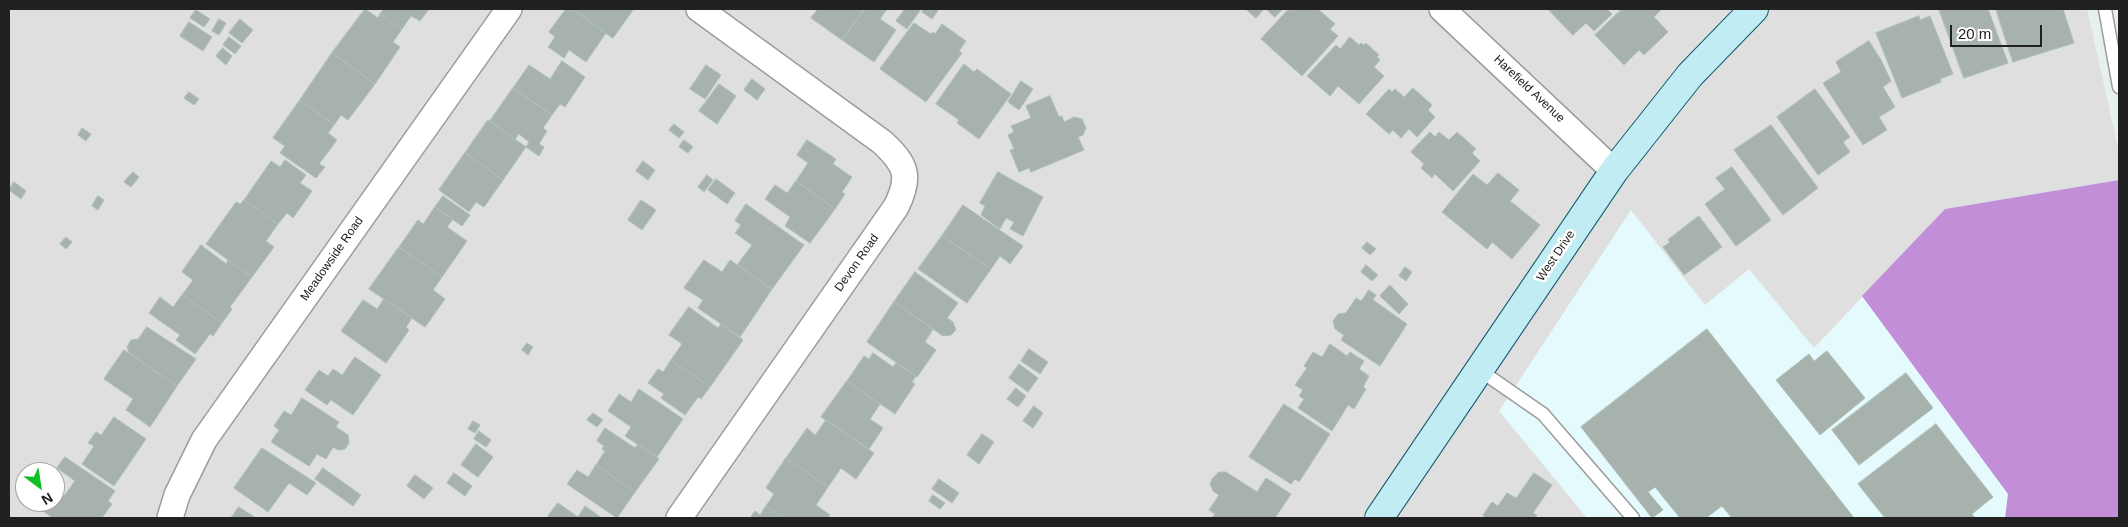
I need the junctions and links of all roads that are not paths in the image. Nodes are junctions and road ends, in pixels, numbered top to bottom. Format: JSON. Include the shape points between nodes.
{"nodes":[{"id":1,"x":509,"y":9,"type":"edge"},
{"id":2,"x":699,"y":9,"type":"edge"},
{"id":3,"x":1442,"y":9,"type":"edge"},
{"id":4,"x":1754,"y":9,"type":"edge"},
{"id":5,"x":2105,"y":9,"type":"edge"},
{"id":6,"x":2119,"y":87,"type":"edge"},
{"id":7,"x":1614,"y":171,"type":"junction"},
{"id":8,"x":1478,"y":369,"type":"junction"},
{"id":9,"x":170,"y":518,"type":"edge"},
{"id":10,"x":679,"y":518,"type":"edge"},
{"id":11,"x":1379,"y":518,"type":"edge"},
{"id":12,"x":1633,"y":518,"type":"edge"}],
"edges":[{"from":1,"to":9,"type":"street","name":"Meadowside Road","via":[[204,440]]},
{"from":2,"to":10,"type":"street","name":"Devon Road","via":[[896,154],[905,170],[906,188],[896,207]]},
{"from":3,"to":7,"type":"street","name":"Harefield Avenue"},
{"from":4,"to":7,"type":"street","name":"West Drive","via":[[1690,75]]},
{"from":5,"to":6,"type":"lane"},
{"from":7,"to":8,"type":"street","name":"West Drive"},
{"from":8,"to":11,"type":"street","name":"West Drive"},
{"from":8,"to":12,"type":"lane","via":[[1543,414]]}]}
